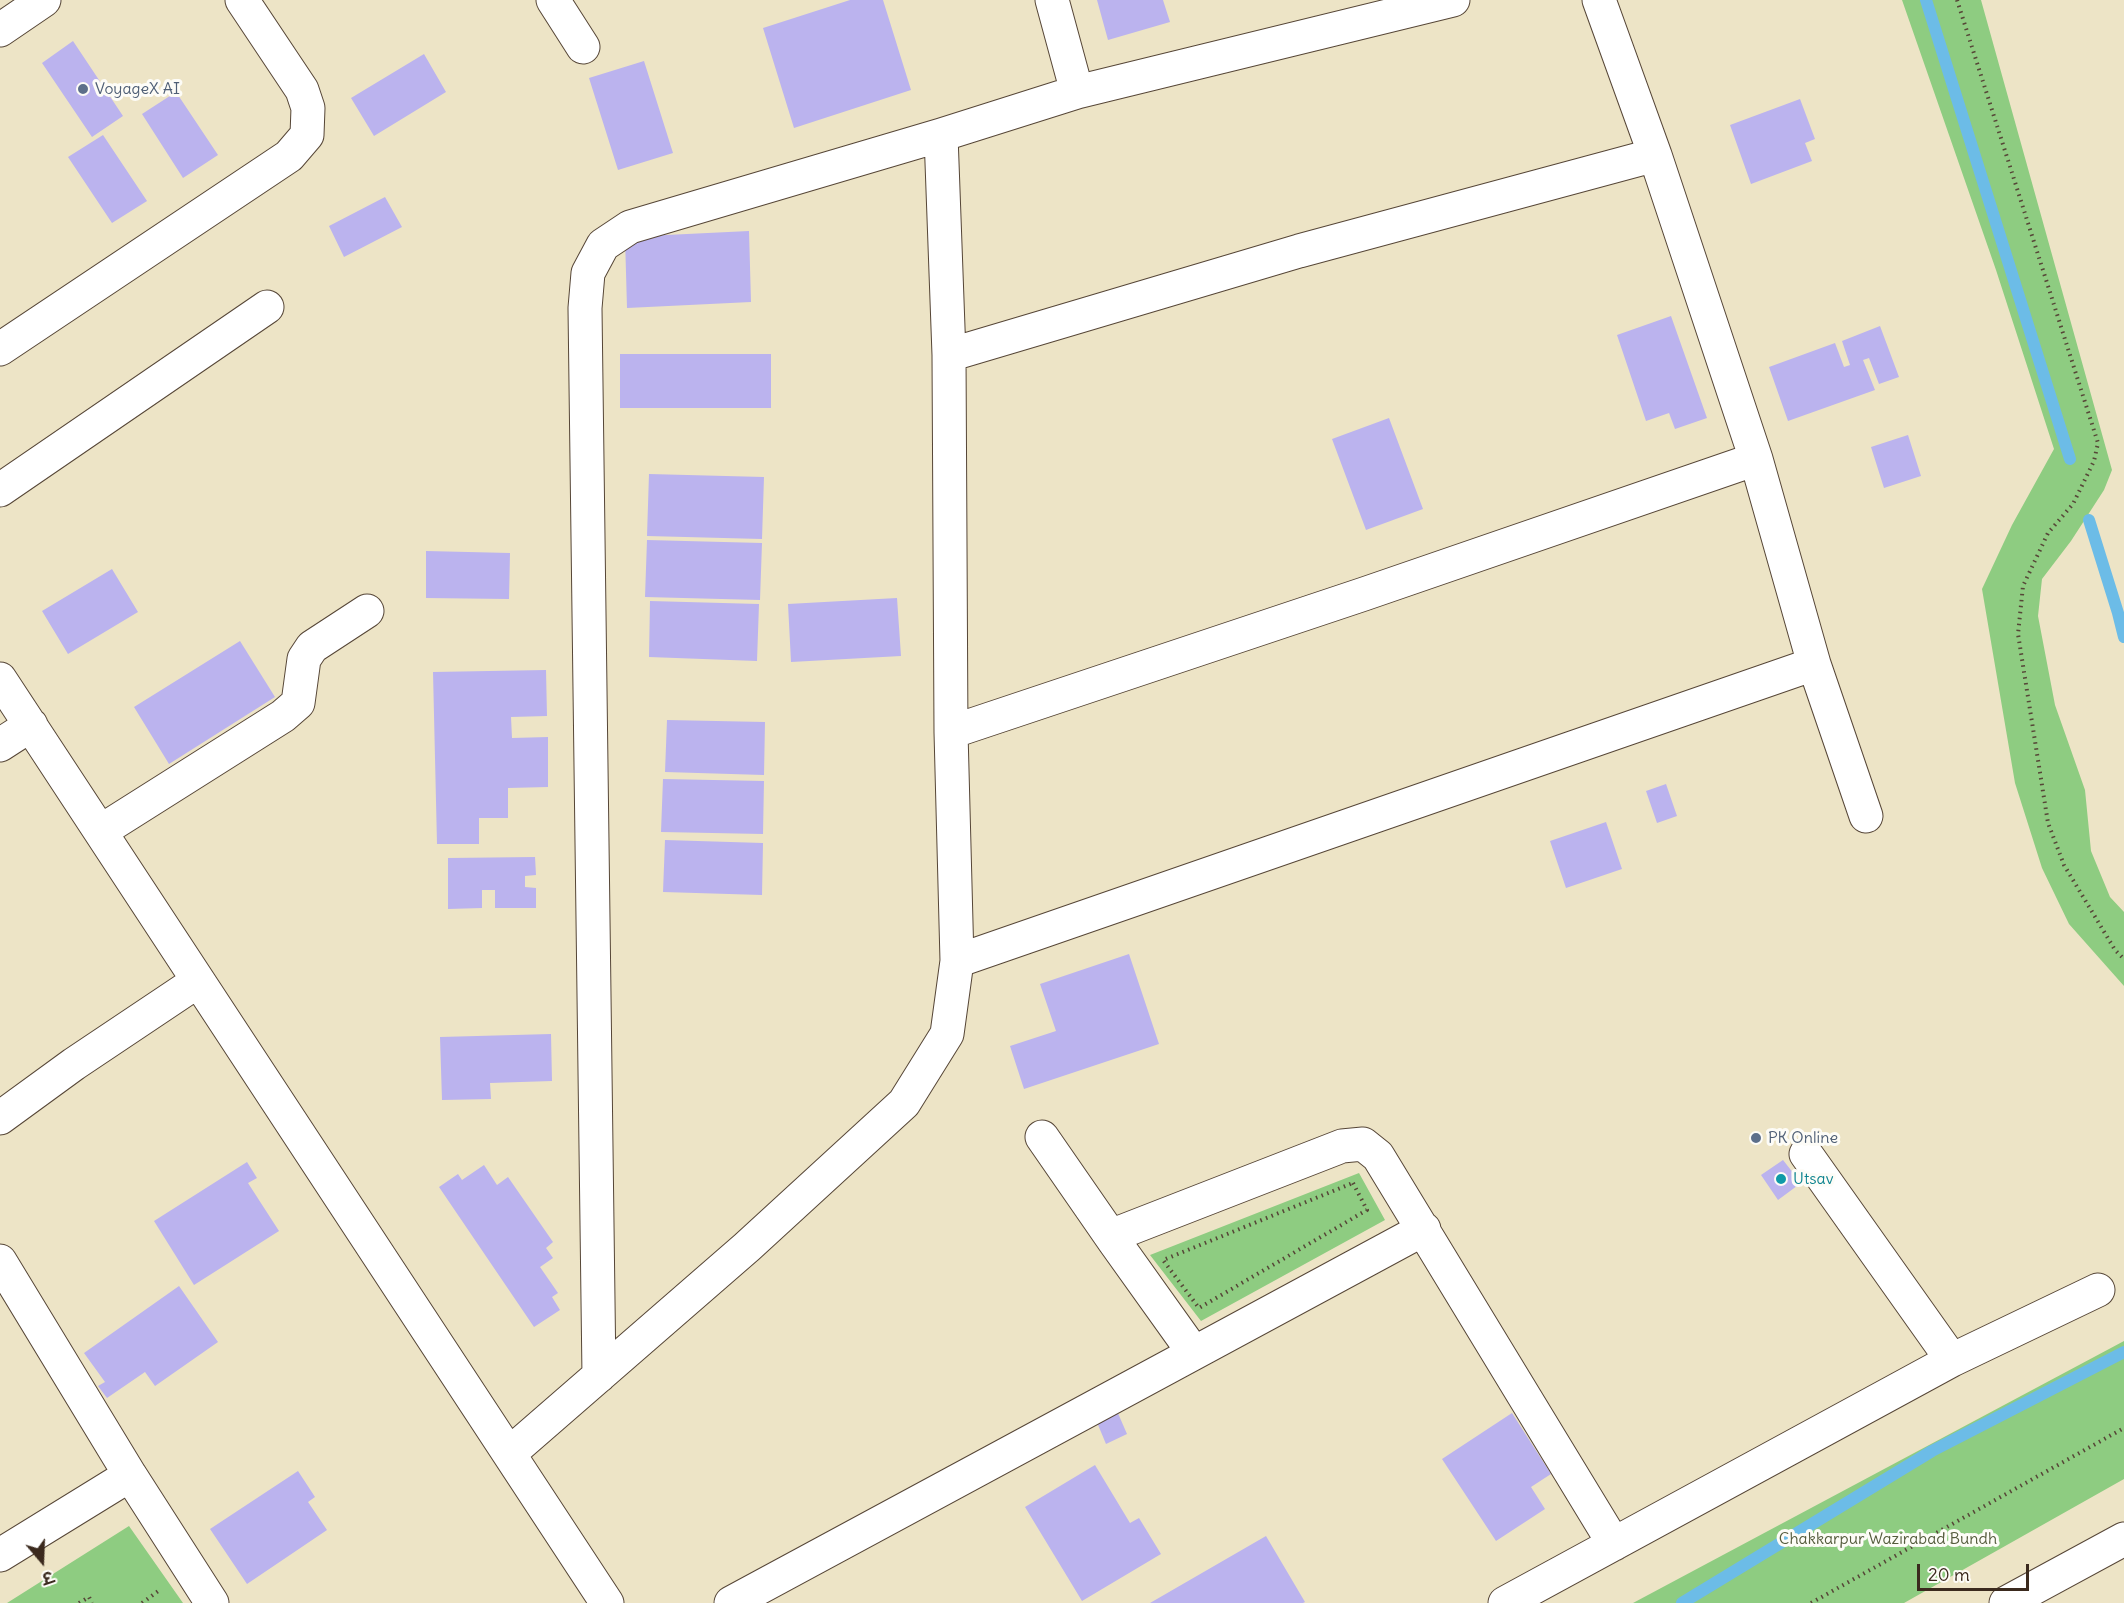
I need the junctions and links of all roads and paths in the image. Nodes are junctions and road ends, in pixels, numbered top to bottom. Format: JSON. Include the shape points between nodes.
{"nodes":[{"id":1,"x":44,"y":0,"type":"edge"},
{"id":2,"x":242,"y":0,"type":"edge"},
{"id":3,"x":552,"y":0,"type":"edge"},
{"id":4,"x":1052,"y":0,"type":"edge"},
{"id":5,"x":1453,"y":0,"type":"edge"},
{"id":6,"x":1599,"y":0,"type":"edge"},
{"id":7,"x":1956,"y":0,"type":"edge"},
{"id":8,"x":0,"y":30,"type":"edge"},
{"id":9,"x":583,"y":47,"type":"dead end"},
{"id":10,"x":1077,"y":92,"type":"junction"},
{"id":11,"x":941,"y":135,"type":"junction"},
{"id":12,"x":1655,"y":155,"type":"junction"},
{"id":13,"x":267,"y":307,"type":"dead end"},
{"id":14,"x":0,"y":349,"type":"edge"},
{"id":15,"x":949,"y":355,"type":"junction"},
{"id":16,"x":1756,"y":459,"type":"junction"},
{"id":17,"x":0,"y":490,"type":"edge"},
{"id":18,"x":367,"y":611,"type":"dead end"},
{"id":19,"x":1814,"y":664,"type":"junction"},
{"id":20,"x":0,"y":679,"type":"edge"},
{"id":21,"x":31,"y":725,"type":"junction"},
{"id":22,"x":951,"y":732,"type":"junction"},
{"id":23,"x":0,"y":745,"type":"edge"},
{"id":24,"x":1866,"y":816,"type":"dead end"},
{"id":25,"x":101,"y":831,"type":"junction"},
{"id":26,"x":2124,"y":959,"type":"edge"},
{"id":27,"x":957,"y":961,"type":"junction"},
{"id":28,"x":198,"y":981,"type":"junction"},
{"id":29,"x":0,"y":1118,"type":"edge"},
{"id":30,"x":1042,"y":1137,"type":"dead end"},
{"id":31,"x":1806,"y":1154,"type":"dead end"},
{"id":32,"x":1367,"y":1210,"type":"joint"},
{"id":33,"x":1424,"y":1230,"type":"junction"},
{"id":34,"x":1114,"y":1241,"type":"junction"},
{"id":35,"x":0,"y":1261,"type":"edge"},
{"id":36,"x":2098,"y":1290,"type":"dead end"},
{"id":37,"x":1194,"y":1353,"type":"junction"},
{"id":38,"x":1952,"y":1360,"type":"junction"},
{"id":39,"x":599,"y":1376,"type":"junction"},
{"id":40,"x":2124,"y":1428,"type":"edge"},
{"id":41,"x":510,"y":1453,"type":"junction"},
{"id":42,"x":130,"y":1475,"type":"junction"},
{"id":43,"x":2124,"y":1539,"type":"edge"},
{"id":44,"x":1614,"y":1545,"type":"junction"},
{"id":45,"x":0,"y":1555,"type":"edge"},
{"id":46,"x":80,"y":1603,"type":"edge"},
{"id":47,"x":92,"y":1603,"type":"edge"},
{"id":48,"x":212,"y":1603,"type":"edge"},
{"id":49,"x":607,"y":1603,"type":"edge"},
{"id":50,"x":731,"y":1603,"type":"edge"},
{"id":51,"x":1505,"y":1603,"type":"edge"},
{"id":52,"x":1811,"y":1603,"type":"edge"},
{"id":53,"x":2006,"y":1603,"type":"edge"}],
"edges":[{"from":1,"to":8,"type":"street"},
{"from":2,"to":14,"type":"street","via":[[302,90],[308,108],[307,135],[289,156]]},
{"from":3,"to":9,"type":"street"},
{"from":4,"to":10,"type":"street"},
{"from":5,"to":10,"type":"street"},
{"from":6,"to":12,"type":"street"},
{"from":7,"to":26,"type":"path","via":[[2098,442],[2094,460],[2073,504],[2048,533],[2023,586],[2018,634],[2048,823],[2064,865]]},
{"from":10,"to":11,"type":"street"},
{"from":11,"to":15,"type":"street"},
{"from":11,"to":39,"type":"street","via":[[630,227],[603,245],[588,273],[585,308]]},
{"from":12,"to":15,"type":"street","via":[[1299,250]]},
{"from":12,"to":16,"type":"street"},
{"from":13,"to":17,"type":"street"},
{"from":15,"to":22,"type":"street"},
{"from":16,"to":19,"type":"street"},
{"from":16,"to":22,"type":"street"},
{"from":18,"to":25,"type":"street","via":[[312,647],[304,659],[298,703],[283,716]]},
{"from":19,"to":24,"type":"street"},
{"from":19,"to":27,"type":"street"},
{"from":20,"to":21,"type":"street"},
{"from":21,"to":23,"type":"street"},
{"from":21,"to":25,"type":"street"},
{"from":22,"to":27,"type":"street"},
{"from":25,"to":28,"type":"street"},
{"from":27,"to":39,"type":"street","via":[[947,1034],[904,1103]]},
{"from":28,"to":29,"type":"street"},
{"from":28,"to":41,"type":"street"},
{"from":30,"to":34,"type":"street"},
{"from":31,"to":38,"type":"street"},
{"from":32,"to":32,"type":"path","via":[[1353,1183],[1163,1260],[1199,1308]]},
{"from":33,"to":34,"type":"street","via":[[1378,1156],[1363,1144],[1342,1146],[1120,1232]]},
{"from":33,"to":37,"type":"street"},
{"from":33,"to":44,"type":"street"},
{"from":34,"to":37,"type":"street"},
{"from":35,"to":42,"type":"street"},
{"from":36,"to":38,"type":"street"},
{"from":37,"to":50,"type":"street"},
{"from":38,"to":44,"type":"street"},
{"from":39,"to":41,"type":"street"},
{"from":40,"to":52,"type":"path"},
{"from":41,"to":49,"type":"street"},
{"from":42,"to":45,"type":"street"},
{"from":42,"to":48,"type":"street"},
{"from":43,"to":53,"type":"street"},
{"from":44,"to":51,"type":"street"},
{"from":46,"to":47,"type":"path","via":[[89,1597]]}]}
